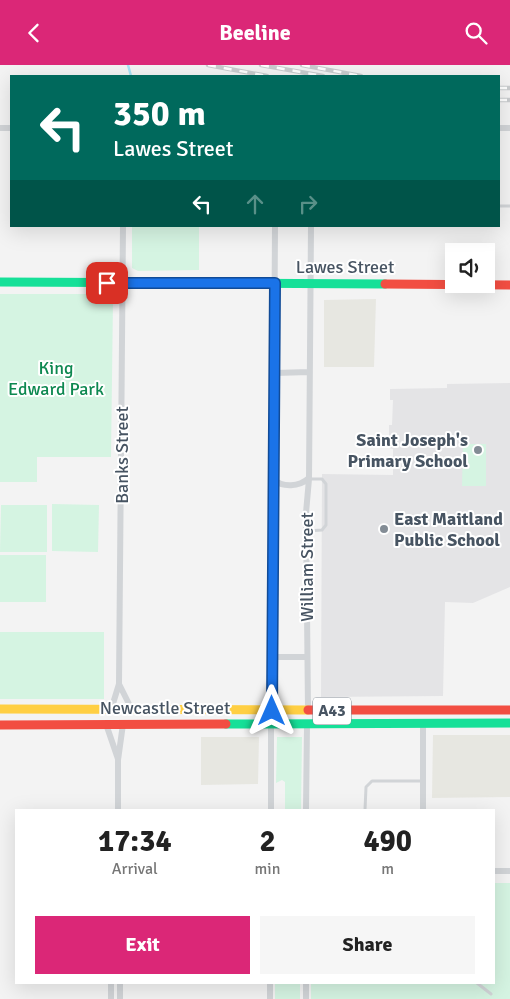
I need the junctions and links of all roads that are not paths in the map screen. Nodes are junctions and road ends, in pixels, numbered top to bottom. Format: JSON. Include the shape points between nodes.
{"nodes":[{"id":1,"x":123,"y":227,"type":"edge"},
{"id":2,"x":275,"y":227,"type":"edge"},
{"id":3,"x":311,"y":227,"type":"edge"},
{"id":4,"x":0,"y":283,"type":"edge"},
{"id":5,"x":123,"y":283,"type":"junction"},
{"id":6,"x":275,"y":283,"type":"junction"},
{"id":7,"x":311,"y":283,"type":"junction"},
{"id":8,"x":510,"y":285,"type":"edge"},
{"id":9,"x":309,"y":372,"type":"junction"},
{"id":10,"x":275,"y":373,"type":"junction"},
{"id":11,"x":309,"y":478,"type":"junction"},
{"id":12,"x":273,"y":479,"type":"junction"},
{"id":13,"x":306,"y":531,"type":"junction"},
{"id":14,"x":272,"y":657,"type":"junction"},
{"id":15,"x":306,"y":657,"type":"junction"},
{"id":16,"x":120,"y":684,"type":"junction"},
{"id":17,"x":0,"y":709,"type":"edge"},
{"id":18,"x":111,"y":710,"type":"junction"},
{"id":19,"x":132,"y":710,"type":"junction"},
{"id":20,"x":510,"y":710,"type":"edge"},
{"id":21,"x":272,"y":711,"type":"junction"},
{"id":22,"x":308,"y":711,"type":"junction"},
{"id":23,"x":123,"y":723,"type":"junction"},
{"id":24,"x":423,"y":723,"type":"junction"},
{"id":25,"x":510,"y":723,"type":"edge"},
{"id":26,"x":106,"y":724,"type":"junction"},
{"id":27,"x":307,"y":724,"type":"junction"},
{"id":28,"x":0,"y":725,"type":"edge"},
{"id":29,"x":271,"y":725,"type":"junction"},
{"id":30,"x":118,"y":760,"type":"junction"},
{"id":31,"x":423,"y":781,"type":"junction"},
{"id":32,"x":118,"y":809,"type":"edge"},
{"id":33,"x":271,"y":809,"type":"edge"},
{"id":34,"x":306,"y":809,"type":"edge"},
{"id":35,"x":365,"y":809,"type":"edge"},
{"id":36,"x":423,"y":809,"type":"edge"},
{"id":37,"x":495,"y":871,"type":"edge"},
{"id":38,"x":510,"y":871,"type":"edge"},
{"id":39,"x":111,"y":984,"type":"edge"},
{"id":40,"x":120,"y":984,"type":"edge"},
{"id":41,"x":270,"y":984,"type":"edge"},
{"id":42,"x":306,"y":984,"type":"edge"},
{"id":43,"x":478,"y":984,"type":"edge"},
{"id":44,"x":491,"y":994,"type":"dead end"},
{"id":45,"x":111,"y":999,"type":"edge"},
{"id":46,"x":120,"y":999,"type":"edge"},
{"id":47,"x":270,"y":999,"type":"edge"},
{"id":48,"x":306,"y":999,"type":"edge"}],
"edges":[{"from":1,"to":5,"type":"street","name":"Banks Street"},
{"from":2,"to":6,"type":"street","name":"William Street"},
{"from":3,"to":7,"type":"street","name":"William Street"},
{"from":4,"to":5,"type":"main road","name":"Lawes Street"},
{"from":5,"to":6,"type":"main road","name":"Lawes Street"},
{"from":5,"to":16,"type":"street","name":"Banks Street"},
{"from":6,"to":7,"type":"main road","name":"Lawes Street"},
{"from":6,"to":10,"type":"street","name":"William Street"},
{"from":7,"to":8,"type":"main road","name":"Lawes Street"},
{"from":7,"to":9,"type":"street","name":"William Street"},
{"from":9,"to":10,"type":"street"},
{"from":9,"to":11,"type":"street","name":"William Street"},
{"from":10,"to":12,"type":"street","name":"William Street"},
{"from":11,"to":12,"type":"street","via":[[298,485],[282,485]]},
{"from":11,"to":13,"type":"street","name":"William Street"},
{"from":11,"to":13,"type":"lane","via":[[322,479],[326,484],[326,525],[322,530]]},
{"from":12,"to":14,"type":"street","name":"William Street"},
{"from":13,"to":15,"type":"street","name":"William Street"},
{"from":14,"to":15,"type":"street"},
{"from":14,"to":21,"type":"street","name":"William Street"},
{"from":15,"to":22,"type":"street","name":"William Street"},
{"from":16,"to":18,"type":"street","name":"Banks Street"},
{"from":16,"to":19,"type":"street","name":"Banks Street"},
{"from":17,"to":18,"type":"main road","name":"Newcastle Street","number":"A43"},
{"from":18,"to":19,"type":"main road","name":"Newcastle Street","number":"A43"},
{"from":18,"to":23,"type":"main road"},
{"from":19,"to":21,"type":"main road","name":"Newcastle Street","number":"A43"},
{"from":20,"to":22,"type":"main road","name":"Newcastle Street","number":"A43"},
{"from":21,"to":22,"type":"main road","name":"Newcastle Street","number":"A43"},
{"from":23,"to":26,"type":"main road","name":"Newcastle Street","number":"A43"},
{"from":23,"to":29,"type":"main road","name":"Newcastle Street","number":"A43"},
{"from":23,"to":30,"type":"street"},
{"from":24,"to":25,"type":"main road","name":"Newcastle Street","number":"A43"},
{"from":24,"to":27,"type":"main road","name":"Newcastle Street","number":"A43"},
{"from":24,"to":31,"type":"street"},
{"from":26,"to":28,"type":"main road","name":"Newcastle Street","number":"A43"},
{"from":26,"to":30,"type":"street"},
{"from":27,"to":29,"type":"main road","name":"Newcastle Street","number":"A43"},
{"from":27,"to":34,"type":"street"},
{"from":29,"to":33,"type":"street"},
{"from":30,"to":32,"type":"street"},
{"from":31,"to":35,"type":"lane","via":[[373,780],[366,787]]},
{"from":31,"to":36,"type":"street"},
{"from":37,"to":38,"type":"street"},
{"from":39,"to":45,"type":"street"},
{"from":40,"to":46,"type":"street"},
{"from":41,"to":47,"type":"street"},
{"from":42,"to":48,"type":"street"},
{"from":43,"to":44,"type":"lane"}]}
